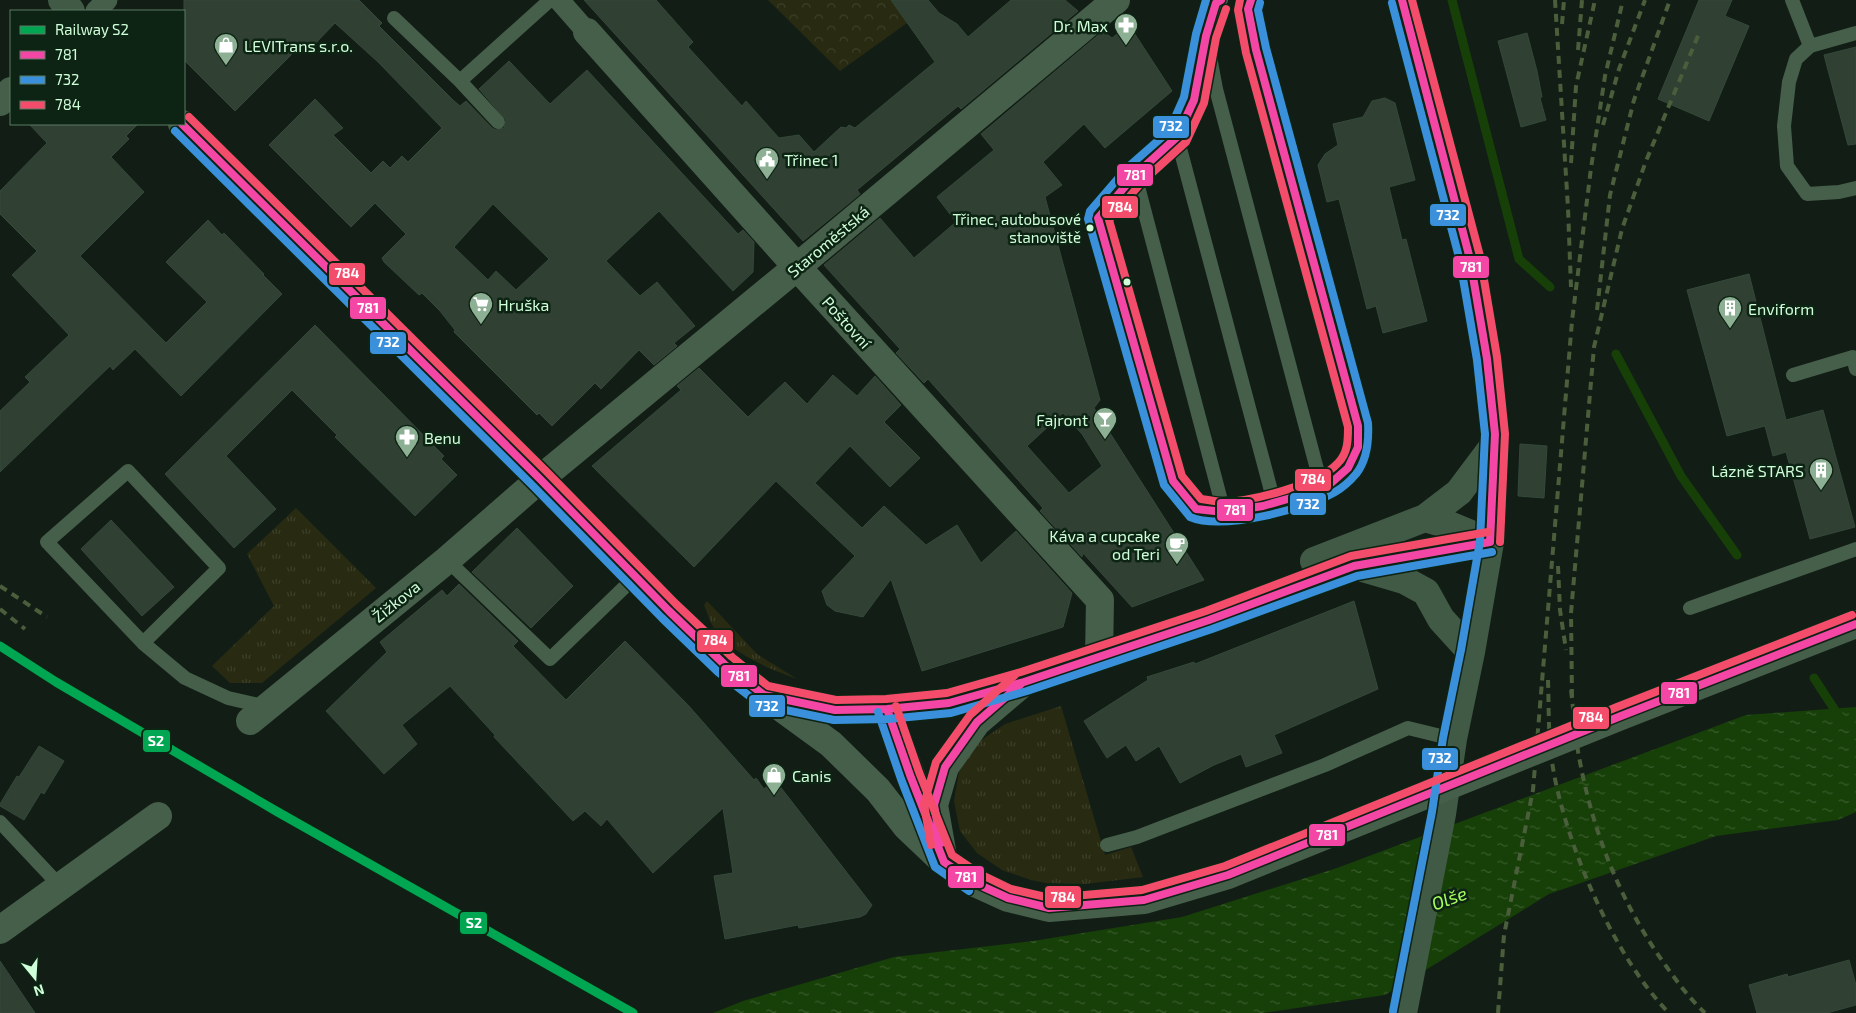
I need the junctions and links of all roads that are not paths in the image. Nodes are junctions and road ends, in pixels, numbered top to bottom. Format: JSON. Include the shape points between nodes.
{"nodes":[{"id":1,"x":62,"y":0,"type":"edge"},
{"id":2,"x":107,"y":0,"type":"edge"},
{"id":3,"x":550,"y":0,"type":"edge"},
{"id":4,"x":559,"y":0,"type":"edge"},
{"id":5,"x":1116,"y":0,"type":"edge"},
{"id":6,"x":1221,"y":0,"type":"edge"},
{"id":7,"x":1251,"y":0,"type":"edge"},
{"id":8,"x":1402,"y":0,"type":"edge"},
{"id":9,"x":1792,"y":0,"type":"edge"},
{"id":10,"x":70,"y":10,"type":"edge"},
{"id":11,"x":97,"y":10,"type":"edge"},
{"id":12,"x":394,"y":18,"type":"dead end"},
{"id":13,"x":587,"y":32,"type":"joint"},
{"id":14,"x":1856,"y":33,"type":"edge"},
{"id":15,"x":1206,"y":36,"type":"junction"},
{"id":16,"x":1810,"y":46,"type":"junction"},
{"id":17,"x":460,"y":81,"type":"junction"},
{"id":18,"x":10,"y":92,"type":"edge"},
{"id":19,"x":0,"y":102,"type":"edge"},
{"id":20,"x":498,"y":122,"type":"dead end"},
{"id":21,"x":183,"y":125,"type":"edge"},
{"id":22,"x":1176,"y":137,"type":"junction"},
{"id":23,"x":1135,"y":174,"type":"junction"},
{"id":24,"x":1856,"y":188,"type":"edge"},
{"id":25,"x":797,"y":267,"type":"junction"},
{"id":26,"x":1856,"y":369,"type":"edge"},
{"id":27,"x":1794,"y":375,"type":"dead end"},
{"id":28,"x":1494,"y":444,"type":"junction"},
{"id":29,"x":540,"y":479,"type":"junction"},
{"id":30,"x":1322,"y":488,"type":"junction"},
{"id":31,"x":1274,"y":502,"type":"junction"},
{"id":32,"x":1224,"y":512,"type":"junction"},
{"id":33,"x":1425,"y":518,"type":"junction"},
{"id":34,"x":1490,"y":542,"type":"junction"},
{"id":35,"x":1856,"y":549,"type":"edge"},
{"id":36,"x":447,"y":560,"type":"junction"},
{"id":37,"x":1354,"y":566,"type":"junction"},
{"id":38,"x":635,"y":577,"type":"junction"},
{"id":39,"x":1283,"y":594,"type":"junction"},
{"id":40,"x":1690,"y":608,"type":"dead end"},
{"id":41,"x":1856,"y":624,"type":"edge"},
{"id":42,"x":143,"y":643,"type":"junction"},
{"id":43,"x":1471,"y":652,"type":"junction"},
{"id":44,"x":1099,"y":657,"type":"junction"},
{"id":45,"x":1024,"y":682,"type":"junction"},
{"id":46,"x":764,"y":695,"type":"junction"},
{"id":47,"x":886,"y":709,"type":"junction"},
{"id":48,"x":259,"y":714,"type":"joint"},
{"id":49,"x":1453,"y":739,"type":"junction"},
{"id":50,"x":158,"y":816,"type":"dead end"},
{"id":51,"x":0,"y":822,"type":"edge"},
{"id":52,"x":1107,"y":845,"type":"dead end"},
{"id":53,"x":944,"y":862,"type":"junction"},
{"id":54,"x":61,"y":887,"type":"junction"},
{"id":55,"x":0,"y":930,"type":"edge"},
{"id":56,"x":1403,"y":1013,"type":"edge"}],
"edges":[{"from":1,"to":10,"type":"main road"},
{"from":2,"to":11,"type":"street"},
{"from":3,"to":17,"type":"lane"},
{"from":4,"to":13,"type":"street","name":"Poštovní"},
{"from":5,"to":25,"type":"street","name":"Staroměstská"},
{"from":6,"to":15,"type":"lane","via":[[1216,3]]},
{"from":7,"to":30,"type":"lane","via":[[1248,9],[1256,50],[1358,426],[1358,447],[1348,468]]},
{"from":8,"to":28,"type":"main road","via":[[1470,259],[1487,359]]},
{"from":9,"to":16,"type":"lane"},
{"from":12,"to":17,"type":"lane"},
{"from":13,"to":25,"type":"street","name":"Poštovní"},
{"from":14,"to":16,"type":"lane"},
{"from":15,"to":22,"type":"lane","via":[[1194,100]]},
{"from":15,"to":30,"type":"lane","via":[[1216,89]]},
{"from":16,"to":24,"type":"lane","via":[[1796,59],[1788,82],[1784,126],[1788,166],[1807,194]]},
{"from":17,"to":20,"type":"lane"},
{"from":18,"to":19,"type":"street"},
{"from":21,"to":29,"type":"main road"},
{"from":22,"to":23,"type":"lane"},
{"from":22,"to":31,"type":"lane"},
{"from":23,"to":32,"type":"lane"},
{"from":23,"to":32,"type":"lane","via":[[1098,218],[1173,481],[1196,509]]},
{"from":25,"to":29,"type":"street","name":"Staroměstská"},
{"from":25,"to":44,"type":"street","name":"Poštovní","via":[[1100,600]]},
{"from":26,"to":27,"type":"lane","via":[[1853,357]]},
{"from":28,"to":33,"type":"main road","via":[[1459,492]]},
{"from":28,"to":34,"type":"main road"},
{"from":29,"to":36,"type":"street","name":"Žižkova"},
{"from":29,"to":38,"type":"main road"},
{"from":30,"to":31,"type":"lane"},
{"from":31,"to":32,"type":"lane"},
{"from":33,"to":34,"type":"main road"},
{"from":33,"to":39,"type":"main road","via":[[1305,565]]},
{"from":34,"to":37,"type":"main road"},
{"from":34,"to":43,"type":"main road"},
{"from":35,"to":40,"type":"lane"},
{"from":36,"to":38,"type":"lane","via":[[550,659]]},
{"from":36,"to":48,"type":"street","name":"Žižkova"},
{"from":37,"to":39,"type":"main road"},
{"from":37,"to":43,"type":"main road","via":[[1404,580],[1426,592],[1441,618]]},
{"from":38,"to":46,"type":"main road","via":[[725,665]]},
{"from":39,"to":44,"type":"main road"},
{"from":41,"to":53,"type":"street","bridge":true,"via":[[1228,875],[1144,900],[1049,908],[1008,898],[975,883]]},
{"from":42,"to":42,"type":"lane","via":[[47,542],[128,471],[219,568]]},
{"from":42,"to":48,"type":"lane","via":[[185,678]]},
{"from":43,"to":49,"type":"main road"},
{"from":44,"to":45,"type":"main road"},
{"from":45,"to":47,"type":"main road","via":[[949,703]]},
{"from":45,"to":53,"type":"street","via":[[977,722],[946,767],[934,805]]},
{"from":46,"to":47,"type":"main road","via":[[835,710]]},
{"from":46,"to":53,"type":"street","via":[[831,744],[878,790],[906,826]]},
{"from":47,"to":53,"type":"street"},
{"from":49,"to":52,"type":"lane","via":[[1408,728],[1325,765],[1137,837]]},
{"from":49,"to":56,"type":"main road","via":[[1442,814]]},
{"from":50,"to":54,"type":"street"},
{"from":51,"to":54,"type":"lane"},
{"from":54,"to":55,"type":"street"}]}
